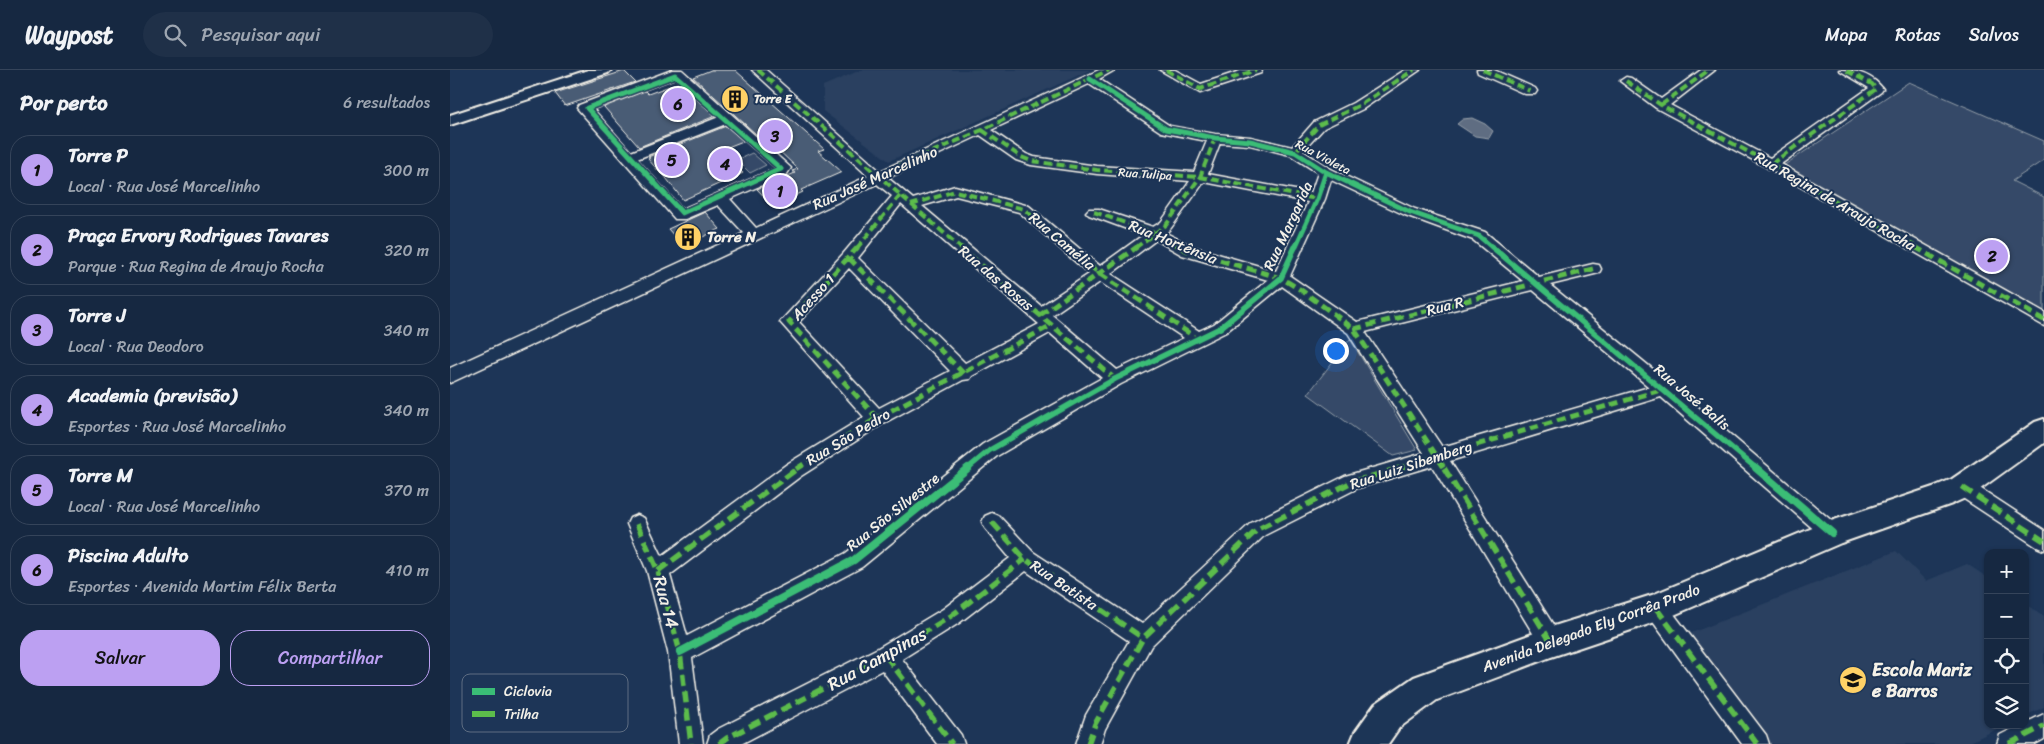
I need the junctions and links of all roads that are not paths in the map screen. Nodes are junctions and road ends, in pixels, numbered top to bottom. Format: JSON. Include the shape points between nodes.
{"nodes":[{"id":1,"x":603,"y":70,"type":"edge"},
{"id":2,"x":758,"y":70,"type":"edge"},
{"id":3,"x":1109,"y":70,"type":"edge"},
{"id":4,"x":1166,"y":70,"type":"edge"},
{"id":5,"x":1256,"y":70,"type":"edge"},
{"id":6,"x":1414,"y":70,"type":"edge"},
{"id":7,"x":1483,"y":70,"type":"edge"},
{"id":8,"x":1709,"y":70,"type":"edge"},
{"id":9,"x":1845,"y":70,"type":"edge"},
{"id":10,"x":642,"y":71,"type":"edge"},
{"id":11,"x":681,"y":72,"type":"edge"},
{"id":12,"x":1090,"y":79,"type":"junction"},
{"id":13,"x":1626,"y":81,"type":"dead end"},
{"id":14,"x":654,"y":82,"type":"junction"},
{"id":15,"x":1530,"y":91,"type":"dead end"},
{"id":16,"x":1661,"y":105,"type":"junction"},
{"id":17,"x":728,"y":118,"type":"junction"},
{"id":18,"x":450,"y":120,"type":"edge"},
{"id":19,"x":982,"y":130,"type":"junction"},
{"id":20,"x":1215,"y":138,"type":"junction"},
{"id":21,"x":1296,"y":152,"type":"junction"},
{"id":22,"x":628,"y":158,"type":"junction"},
{"id":23,"x":1771,"y":164,"type":"junction"},
{"id":24,"x":1326,"y":172,"type":"junction"},
{"id":25,"x":877,"y":176,"type":"junction"},
{"id":26,"x":1200,"y":177,"type":"junction"},
{"id":27,"x":1316,"y":199,"type":"junction"},
{"id":28,"x":716,"y":200,"type":"junction"},
{"id":29,"x":906,"y":200,"type":"junction"},
{"id":30,"x":1094,"y":212,"type":"dead end"},
{"id":31,"x":1154,"y":233,"type":"junction"},
{"id":32,"x":748,"y":236,"type":"junction"},
{"id":33,"x":849,"y":258,"type":"junction"},
{"id":34,"x":1593,"y":269,"type":"dead end"},
{"id":35,"x":1100,"y":274,"type":"junction"},
{"id":36,"x":1281,"y":278,"type":"junction"},
{"id":37,"x":1535,"y":283,"type":"junction"},
{"id":38,"x":1046,"y":320,"type":"junction"},
{"id":39,"x":2044,"y":320,"type":"edge"},
{"id":40,"x":1354,"y":329,"type":"junction"},
{"id":41,"x":1198,"y":339,"type":"junction"},
{"id":42,"x":964,"y":374,"type":"junction"},
{"id":43,"x":450,"y":376,"type":"edge"},
{"id":44,"x":1115,"y":379,"type":"junction"},
{"id":45,"x":1664,"y":389,"type":"junction"},
{"id":46,"x":877,"y":418,"type":"junction"},
{"id":47,"x":2044,"y":429,"type":"edge"},
{"id":48,"x":1436,"y":455,"type":"junction"},
{"id":49,"x":1962,"y":487,"type":"junction"},
{"id":50,"x":992,"y":522,"type":"dead end"},
{"id":51,"x":636,"y":524,"type":"dead end"},
{"id":52,"x":1832,"y":533,"type":"junction"},
{"id":53,"x":2044,"y":541,"type":"edge"},
{"id":54,"x":1025,"y":559,"type":"junction"},
{"id":55,"x":658,"y":571,"type":"junction"},
{"id":56,"x":1656,"y":608,"type":"junction"},
{"id":57,"x":1144,"y":638,"type":"junction"},
{"id":58,"x":1551,"y":642,"type":"junction"},
{"id":59,"x":680,"y":652,"type":"junction"},
{"id":60,"x":886,"y":656,"type":"junction"},
{"id":61,"x":2044,"y":726,"type":"edge"},
{"id":62,"x":691,"y":744,"type":"edge"},
{"id":63,"x":719,"y":744,"type":"edge"},
{"id":64,"x":952,"y":744,"type":"edge"},
{"id":65,"x":1088,"y":744,"type":"edge"},
{"id":66,"x":1367,"y":744,"type":"edge"},
{"id":67,"x":1757,"y":744,"type":"edge"},
{"id":68,"x":2009,"y":744,"type":"edge"}],
"edges":[{"from":1,"to":18,"type":"street"},
{"from":2,"to":25,"type":"street","name":"Rua das Rosas"},
{"from":3,"to":12,"type":"street","name":"Rua José Marcelinho"},
{"from":4,"to":5,"type":"street","via":[[1200,89]]},
{"from":6,"to":21,"type":"street","via":[[1358,106],[1319,126]]},
{"from":7,"to":15,"type":"street"},
{"from":8,"to":16,"type":"street"},
{"from":9,"to":23,"type":"street","via":[[1876,89]]},
{"from":10,"to":14,"type":"street"},
{"from":11,"to":14,"type":"street"},
{"from":11,"to":17,"type":"street"},
{"from":12,"to":19,"type":"street","name":"Rua José Marcelinho"},
{"from":12,"to":20,"type":"street","name":"Rua Violeta","via":[[1166,129]]},
{"from":13,"to":16,"type":"street","name":"Rua Regina de Araujo Rocha"},
{"from":14,"to":22,"type":"street","via":[[584,108]]},
{"from":16,"to":23,"type":"street","name":"Rua Regina de Araujo Rocha"},
{"from":17,"to":22,"type":"street"},
{"from":17,"to":28,"type":"street","via":[[784,170]]},
{"from":19,"to":25,"type":"street","name":"Rua José Marcelinho"},
{"from":19,"to":26,"type":"street","name":"Rua Tulipa","via":[[1021,158],[1031,161],[1133,174]]},
{"from":20,"to":21,"type":"street","name":"Rua Violeta","via":[[1250,141]]},
{"from":20,"to":26,"type":"street","name":"Rua São Pedro"},
{"from":21,"to":24,"type":"street","name":"Rua Violeta"},
{"from":22,"to":28,"type":"street","via":[[680,216]]},
{"from":23,"to":39,"type":"street","name":"Rua Regina de Araujo Rocha"},
{"from":24,"to":27,"type":"street","name":"Rua Margarida"},
{"from":24,"to":37,"type":"street","name":"Rua Violeta","via":[[1410,212],[1479,236]]},
{"from":25,"to":29,"type":"street","name":"Rua das Rosas"},
{"from":25,"to":32,"type":"street","name":"Rua José Marcelinho"},
{"from":26,"to":27,"type":"street","name":"Rua Tulipa"},
{"from":26,"to":31,"type":"street","name":"Rua São Pedro","via":[[1169,223]]},
{"from":27,"to":36,"type":"street","name":"Rua Margarida"},
{"from":28,"to":32,"type":"street"},
{"from":29,"to":33,"type":"street","name":"Acesso 1"},
{"from":29,"to":35,"type":"street","name":"Rua Camélia","via":[[956,191],[1024,210]]},
{"from":29,"to":38,"type":"street","name":"Rua das Rosas"},
{"from":30,"to":31,"type":"street","name":"Rua Hortênsia"},
{"from":31,"to":35,"type":"street","name":"Rua São Pedro"},
{"from":31,"to":36,"type":"street","name":"Rua Hortênsia","via":[[1188,251]]},
{"from":32,"to":43,"type":"street","name":"Rua José Marcelinho"},
{"from":33,"to":42,"type":"street"},
{"from":33,"to":46,"type":"street","name":"Acesso 1","via":[[789,322]]},
{"from":34,"to":37,"type":"street","name":"Rua R"},
{"from":35,"to":38,"type":"street","name":"Rua São Pedro"},
{"from":35,"to":41,"type":"street","name":"Rua Camélia"},
{"from":36,"to":40,"type":"street","name":"Rua Hortênsia"},
{"from":36,"to":41,"type":"street","name":"Rua Margarida","via":[[1220,328]]},
{"from":37,"to":40,"type":"street","name":"Rua R"},
{"from":37,"to":45,"type":"street","name":"Rua José Balis"},
{"from":38,"to":42,"type":"street","name":"Rua São Pedro"},
{"from":38,"to":44,"type":"street","name":"Rua das Rosas"},
{"from":40,"to":48,"type":"street"},
{"from":41,"to":44,"type":"street","name":"Rua Margarida"},
{"from":42,"to":46,"type":"street","name":"Rua São Pedro"},
{"from":44,"to":59,"type":"street","name":"Rua São Silvestre","via":[[990,450],[854,560]]},
{"from":45,"to":48,"type":"street","name":"Rua Luiz Sibemberg"},
{"from":45,"to":52,"type":"street","name":"Rua José Balis"},
{"from":46,"to":55,"type":"street","name":"Rua São Pedro","via":[[794,470]]},
{"from":47,"to":49,"type":"main road","name":"Avenida Delegado Ely Corrêa Prado"},
{"from":48,"to":57,"type":"street","name":"Rua Luiz Sibemberg","via":[[1352,482],[1258,529]]},
{"from":48,"to":58,"type":"street"},
{"from":49,"to":52,"type":"main road","name":"Avenida Delegado Ely Corrêa Prado"},
{"from":49,"to":53,"type":"street"},
{"from":50,"to":54,"type":"street","name":"Rua Batista"},
{"from":51,"to":55,"type":"street","name":"Rua 14"},
{"from":52,"to":56,"type":"main road","name":"Avenida Delegado Ely Corrêa Prado"},
{"from":54,"to":57,"type":"street","name":"Rua Batista"},
{"from":54,"to":60,"type":"street","name":"Rua Campinas","via":[[950,616]]},
{"from":55,"to":59,"type":"street","name":"Rua 14"},
{"from":56,"to":58,"type":"main road","name":"Avenida Delegado Ely Corrêa Prado"},
{"from":56,"to":67,"type":"street"},
{"from":57,"to":65,"type":"street","name":"Rua Luiz Sibemberg","via":[[1095,724]]},
{"from":58,"to":66,"type":"main road","name":"Avenida Delegado Ely Corrêa Prado","via":[[1426,688],[1387,716]]},
{"from":59,"to":62,"type":"street","name":"Rua 14"},
{"from":60,"to":63,"type":"street","name":"Rua Campinas"},
{"from":60,"to":64,"type":"street"},
{"from":61,"to":68,"type":"street"}]}
